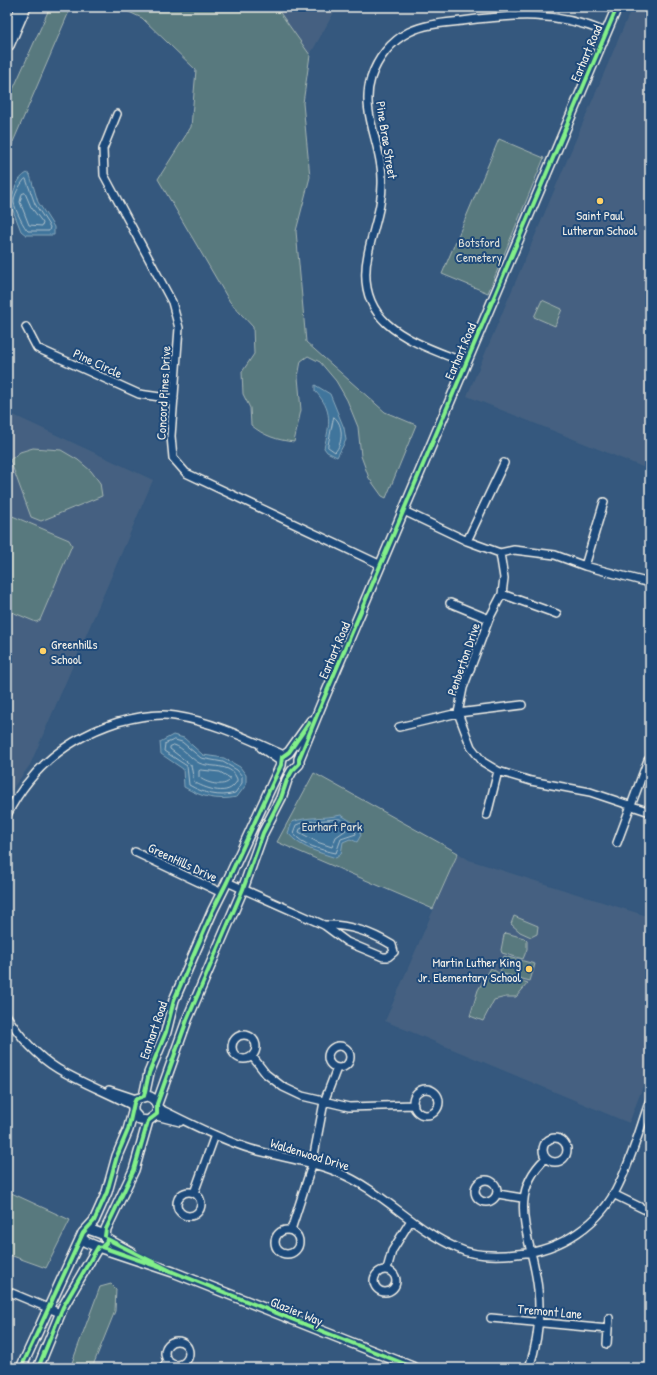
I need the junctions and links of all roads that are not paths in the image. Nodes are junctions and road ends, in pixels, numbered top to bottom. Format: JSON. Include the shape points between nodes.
{"nodes":[{"id":1,"x":23,"y":7,"type":"edge"},
{"id":2,"x":617,"y":7,"type":"edge"},
{"id":3,"x":606,"y":32,"type":"junction"},
{"id":4,"x":7,"y":44,"type":"edge"},
{"id":5,"x":117,"y":114,"type":"dead end"},
{"id":6,"x":26,"y":327,"type":"dead end"},
{"id":7,"x":466,"y":363,"type":"junction"},
{"id":8,"x":174,"y":399,"type":"junction"},
{"id":9,"x":504,"y":463,"type":"dead end"},
{"id":10,"x":604,"y":502,"type":"dead end"},
{"id":11,"x":404,"y":511,"type":"junction"},
{"id":12,"x":467,"y":541,"type":"junction"},
{"id":13,"x":500,"y":553,"type":"junction"},
{"id":14,"x":381,"y":565,"type":"junction"},
{"id":15,"x":585,"y":566,"type":"junction"},
{"id":16,"x":650,"y":583,"type":"edge"},
{"id":17,"x":502,"y":594,"type":"junction"},
{"id":18,"x":450,"y":603,"type":"dead end"},
{"id":19,"x":557,"y":614,"type":"dead end"},
{"id":20,"x":488,"y":619,"type":"junction"},
{"id":21,"x":322,"y":703,"type":"junction"},
{"id":22,"x":522,"y":705,"type":"dead end"},
{"id":23,"x":458,"y":713,"type":"junction"},
{"id":24,"x":399,"y":728,"type":"dead end"},
{"id":25,"x":284,"y":759,"type":"junction"},
{"id":26,"x":299,"y":759,"type":"junction"},
{"id":27,"x":648,"y":760,"type":"dead end"},
{"id":28,"x":292,"y":771,"type":"junction"},
{"id":29,"x":498,"y":771,"type":"junction"},
{"id":30,"x":630,"y":804,"type":"junction"},
{"id":31,"x":650,"y":812,"type":"edge"},
{"id":32,"x":7,"y":815,"type":"edge"},
{"id":33,"x":487,"y":815,"type":"dead end"},
{"id":34,"x":617,"y":843,"type":"dead end"},
{"id":35,"x":135,"y":852,"type":"dead end"},
{"id":36,"x":228,"y":882,"type":"junction"},
{"id":37,"x":243,"y":889,"type":"junction"},
{"id":38,"x":222,"y":893,"type":"junction"},
{"id":39,"x":324,"y":925,"type":"junction"},
{"id":40,"x":7,"y":1016,"type":"edge"},
{"id":41,"x":252,"y":1056,"type":"dead end"},
{"id":42,"x":338,"y":1068,"type":"dead end"},
{"id":43,"x":650,"y":1100,"type":"edge"},
{"id":44,"x":324,"y":1102,"type":"junction"},
{"id":45,"x":136,"y":1103,"type":"junction"},
{"id":46,"x":414,"y":1105,"type":"dead end"},
{"id":47,"x":157,"y":1109,"type":"junction"},
{"id":48,"x":647,"y":1116,"type":"edge"},
{"id":49,"x":148,"y":1121,"type":"junction"},
{"id":50,"x":215,"y":1135,"type":"junction"},
{"id":51,"x":546,"y":1158,"type":"dead end"},
{"id":52,"x":312,"y":1165,"type":"junction"},
{"id":53,"x":194,"y":1193,"type":"dead end"},
{"id":54,"x":498,"y":1194,"type":"dead end"},
{"id":55,"x":613,"y":1194,"type":"junction"},
{"id":56,"x":522,"y":1198,"type":"junction"},
{"id":57,"x":650,"y":1212,"type":"edge"},
{"id":58,"x":411,"y":1220,"type":"junction"},
{"id":59,"x":88,"y":1229,"type":"junction"},
{"id":60,"x":290,"y":1230,"type":"dead end"},
{"id":61,"x":82,"y":1238,"type":"junction"},
{"id":62,"x":103,"y":1242,"type":"junction"},
{"id":63,"x":532,"y":1253,"type":"junction"},
{"id":64,"x":387,"y":1269,"type":"dead end"},
{"id":65,"x":7,"y":1291,"type":"edge"},
{"id":66,"x":49,"y":1309,"type":"junction"},
{"id":67,"x":60,"y":1313,"type":"junction"},
{"id":68,"x":491,"y":1318,"type":"dead end"},
{"id":69,"x":609,"y":1318,"type":"dead end"},
{"id":70,"x":539,"y":1322,"type":"junction"},
{"id":71,"x":608,"y":1329,"type":"junction"},
{"id":72,"x":607,"y":1344,"type":"dead end"},
{"id":73,"x":168,"y":1360,"type":"dead end"},
{"id":74,"x":397,"y":1365,"type":"edge"},
{"id":75,"x":21,"y":1368,"type":"edge"},
{"id":76,"x":38,"y":1368,"type":"edge"},
{"id":77,"x":163,"y":1368,"type":"edge"},
{"id":78,"x":415,"y":1368,"type":"edge"},
{"id":79,"x":529,"y":1368,"type":"edge"}],
"edges":[{"from":1,"to":4,"type":"highway"},
{"from":2,"to":3,"type":"street","name":"Earhart Road"},
{"from":3,"to":7,"type":"street","name":"Earhart Road"},
{"from":3,"to":7,"type":"street","name":"Pine Brae Street","via":[[577,21],[530,14],[418,27],[398,39],[374,70],[368,92],[368,109],[380,155],[382,189],[368,254],[368,289],[377,312],[391,329],[412,341]]},
{"from":5,"to":8,"type":"street","name":"Concord Pines Drive","via":[[103,149],[104,175],[172,302],[179,328]]},
{"from":6,"to":8,"type":"street","name":"Pine Circle","via":[[36,348],[139,394]]},
{"from":7,"to":11,"type":"street","name":"Earhart Road"},
{"from":8,"to":14,"type":"street","name":"Concord Pines Drive","via":[[171,436],[173,458],[186,473]]},
{"from":9,"to":12,"type":"street"},
{"from":10,"to":15,"type":"street"},
{"from":11,"to":12,"type":"street"},
{"from":11,"to":14,"type":"street","name":"Earhart Road"},
{"from":12,"to":13,"type":"street"},
{"from":13,"to":15,"type":"street","via":[[514,550],[529,551],[555,555]]},
{"from":13,"to":17,"type":"street","name":"Penberton Drive","via":[[504,578]]},
{"from":14,"to":21,"type":"street","name":"Earhart Road"},
{"from":15,"to":16,"type":"street"},
{"from":17,"to":19,"type":"street"},
{"from":17,"to":20,"type":"street","name":"Penberton Drive"},
{"from":18,"to":20,"type":"street"},
{"from":20,"to":23,"type":"street","name":"Penberton Drive","via":[[463,688]]},
{"from":21,"to":25,"type":"street","name":"Earhart Road"},
{"from":21,"to":26,"type":"street","name":"Earhart Road"},
{"from":22,"to":23,"type":"street"},
{"from":23,"to":24,"type":"street"},
{"from":23,"to":29,"type":"street","name":"Penberton Drive","via":[[471,747],[483,762]]},
{"from":25,"to":26,"type":"street","via":[[296,754]]},
{"from":25,"to":28,"type":"street","via":[[286,770]]},
{"from":25,"to":32,"type":"street","via":[[225,728],[173,715],[132,718],[94,730],[67,744],[48,760],[16,796]]},
{"from":25,"to":36,"type":"street","name":"Earhart Road"},
{"from":26,"to":28,"type":"street","name":"Earhart Road","via":[[298,767]]},
{"from":27,"to":30,"type":"street"},
{"from":28,"to":37,"type":"street","name":"Earhart Road","via":[[264,833]]},
{"from":29,"to":30,"type":"street","name":"Penberton Drive"},
{"from":29,"to":33,"type":"street"},
{"from":30,"to":31,"type":"street","name":"Penberton Drive"},
{"from":30,"to":34,"type":"street"},
{"from":35,"to":38,"type":"street","name":"GreenHills Drive"},
{"from":36,"to":37,"type":"street"},
{"from":36,"to":38,"type":"street","name":"Earhart Road"},
{"from":37,"to":39,"type":"street"},
{"from":37,"to":47,"type":"street","name":"Earhart Road","via":[[188,1020]]},
{"from":38,"to":45,"type":"street","name":"Earhart Road","via":[[174,1000],[166,1032]]},
{"from":39,"to":39,"type":"street","via":[[346,942],[383,956],[388,957],[394,952],[392,945],[352,926]]},
{"from":40,"to":45,"type":"street","via":[[15,1029],[58,1068]]},
{"from":41,"to":44,"type":"street","via":[[266,1074],[283,1086],[302,1096]]},
{"from":42,"to":44,"type":"street"},
{"from":43,"to":48,"type":"street","name":"Waldenwood Drive"},
{"from":44,"to":46,"type":"street","via":[[349,1107]]},
{"from":44,"to":52,"type":"street"},
{"from":45,"to":47,"type":"street","via":[[151,1097]]},
{"from":45,"to":49,"type":"street","via":[[140,1120]]},
{"from":45,"to":59,"type":"street","name":"Earhart Road","via":[[107,1192]]},
{"from":47,"to":49,"type":"street"},
{"from":47,"to":50,"type":"street","name":"Waldenwood Drive"},
{"from":48,"to":55,"type":"street","name":"Waldenwood Drive"},
{"from":49,"to":62,"type":"street","via":[[134,1170],[106,1229]]},
{"from":50,"to":52,"type":"street","name":"Waldenwood Drive","via":[[249,1149]]},
{"from":50,"to":53,"type":"street"},
{"from":51,"to":56,"type":"street","via":[[535,1168]]},
{"from":52,"to":58,"type":"street","name":"Waldenwood Drive","via":[[337,1172],[366,1187]]},
{"from":52,"to":60,"type":"street"},
{"from":54,"to":56,"type":"street"},
{"from":55,"to":57,"type":"street"},
{"from":55,"to":63,"type":"street","name":"Waldenwood Drive","via":[[598,1215],[576,1234],[551,1248]]},
{"from":56,"to":63,"type":"street"},
{"from":58,"to":63,"type":"street","name":"Waldenwood Drive","via":[[458,1249],[480,1254]]},
{"from":58,"to":64,"type":"street","via":[[392,1251]]},
{"from":59,"to":61,"type":"street","name":"Earhart Road"},
{"from":59,"to":62,"type":"street"},
{"from":61,"to":62,"type":"street"},
{"from":61,"to":66,"type":"street","name":"Earhart Road"},
{"from":62,"to":67,"type":"street","via":[[91,1256]]},
{"from":62,"to":74,"type":"street","name":"Glazier Way"},
{"from":63,"to":70,"type":"street","via":[[538,1289]]},
{"from":65,"to":66,"type":"street"},
{"from":66,"to":67,"type":"street"},
{"from":66,"to":75,"type":"street","name":"Earhart Road"},
{"from":67,"to":76,"type":"street"},
{"from":68,"to":70,"type":"street","name":"Tremont Lane"},
{"from":69,"to":71,"type":"street"},
{"from":70,"to":71,"type":"street","name":"Tremont Lane"},
{"from":70,"to":79,"type":"street"},
{"from":71,"to":72,"type":"street"},
{"from":73,"to":77,"type":"street"},
{"from":74,"to":78,"type":"street","name":"Glazier Way"}]}
